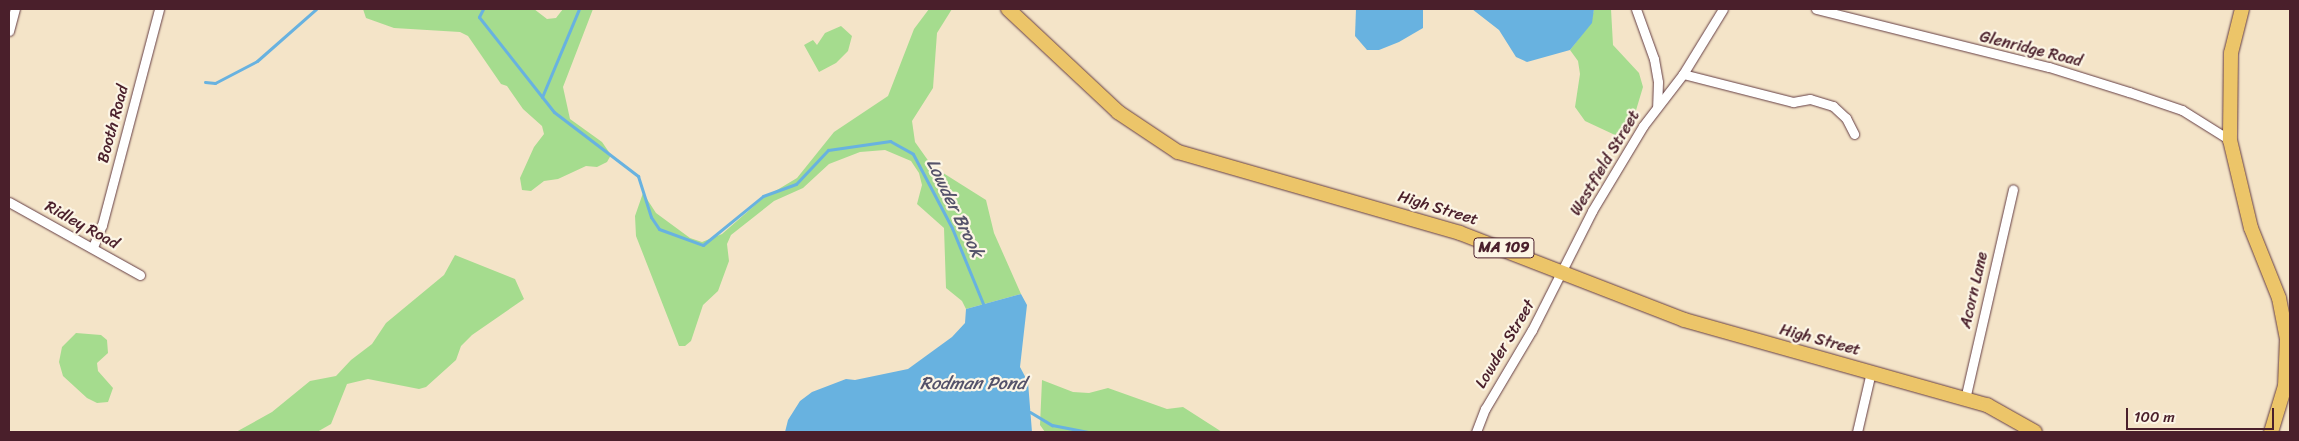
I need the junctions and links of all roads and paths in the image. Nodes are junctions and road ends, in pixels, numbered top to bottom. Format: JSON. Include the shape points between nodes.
{"nodes":[{"id":1,"x":14,"y":9,"type":"edge"},
{"id":2,"x":159,"y":9,"type":"edge"},
{"id":3,"x":1008,"y":9,"type":"edge"},
{"id":4,"x":1636,"y":9,"type":"edge"},
{"id":5,"x":1723,"y":9,"type":"edge"},
{"id":6,"x":1816,"y":9,"type":"edge"},
{"id":7,"x":2242,"y":9,"type":"edge"},
{"id":8,"x":9,"y":32,"type":"edge"},
{"id":9,"x":1683,"y":74,"type":"junction"},
{"id":10,"x":1657,"y":107,"type":"junction"},
{"id":11,"x":1854,"y":134,"type":"dead end"},
{"id":12,"x":2230,"y":140,"type":"junction"},
{"id":13,"x":2013,"y":189,"type":"dead end"},
{"id":14,"x":9,"y":202,"type":"edge"},
{"id":15,"x":93,"y":247,"type":"junction"},
{"id":16,"x":1562,"y":272,"type":"junction"},
{"id":17,"x":140,"y":275,"type":"dead end"},
{"id":18,"x":1871,"y":372,"type":"junction"},
{"id":19,"x":1965,"y":398,"type":"junction"},
{"id":20,"x":1476,"y":432,"type":"edge"},
{"id":21,"x":1857,"y":432,"type":"edge"},
{"id":22,"x":2035,"y":432,"type":"edge"},
{"id":23,"x":2271,"y":432,"type":"edge"}],
"edges":[{"from":1,"to":8,"type":"street"},
{"from":2,"to":15,"type":"street","name":"Booth Road","via":[[102,225]]},
{"from":3,"to":16,"type":"main road","name":"High Street","number":"MA 109","via":[[1118,112],[1178,152],[1460,233]]},
{"from":4,"to":10,"type":"street","name":"Westfield Street","via":[[1654,59],[1658,82]]},
{"from":5,"to":9,"type":"street"},
{"from":6,"to":12,"type":"street","name":"Glenridge Road","via":[[2048,66],[2182,110]]},
{"from":7,"to":12,"type":"main road","via":[[2231,53]]},
{"from":9,"to":10,"type":"street"},
{"from":9,"to":11,"type":"street","via":[[1793,102],[1810,99],[1833,106],[1846,118]]},
{"from":10,"to":16,"type":"street","name":"Westfield Street","via":[[1592,211]]},
{"from":12,"to":23,"type":"main road","via":[[2252,228],[2285,322],[2286,376]]},
{"from":13,"to":19,"type":"street","name":"Acorn Lane"},
{"from":14,"to":15,"type":"street","name":"Ridley Road"},
{"from":15,"to":17,"type":"street","name":"Ridley Road"},
{"from":16,"to":18,"type":"main road","name":"High Street","number":"MA 109","via":[[1684,320]]},
{"from":16,"to":20,"type":"street","name":"Lowder Street","via":[[1485,409]]},
{"from":18,"to":19,"type":"main road","name":"High Street","number":"MA 109"},
{"from":18,"to":21,"type":"street"},
{"from":19,"to":22,"type":"main road","name":"High Street","number":"MA 109","via":[[2000,411]]}]}
